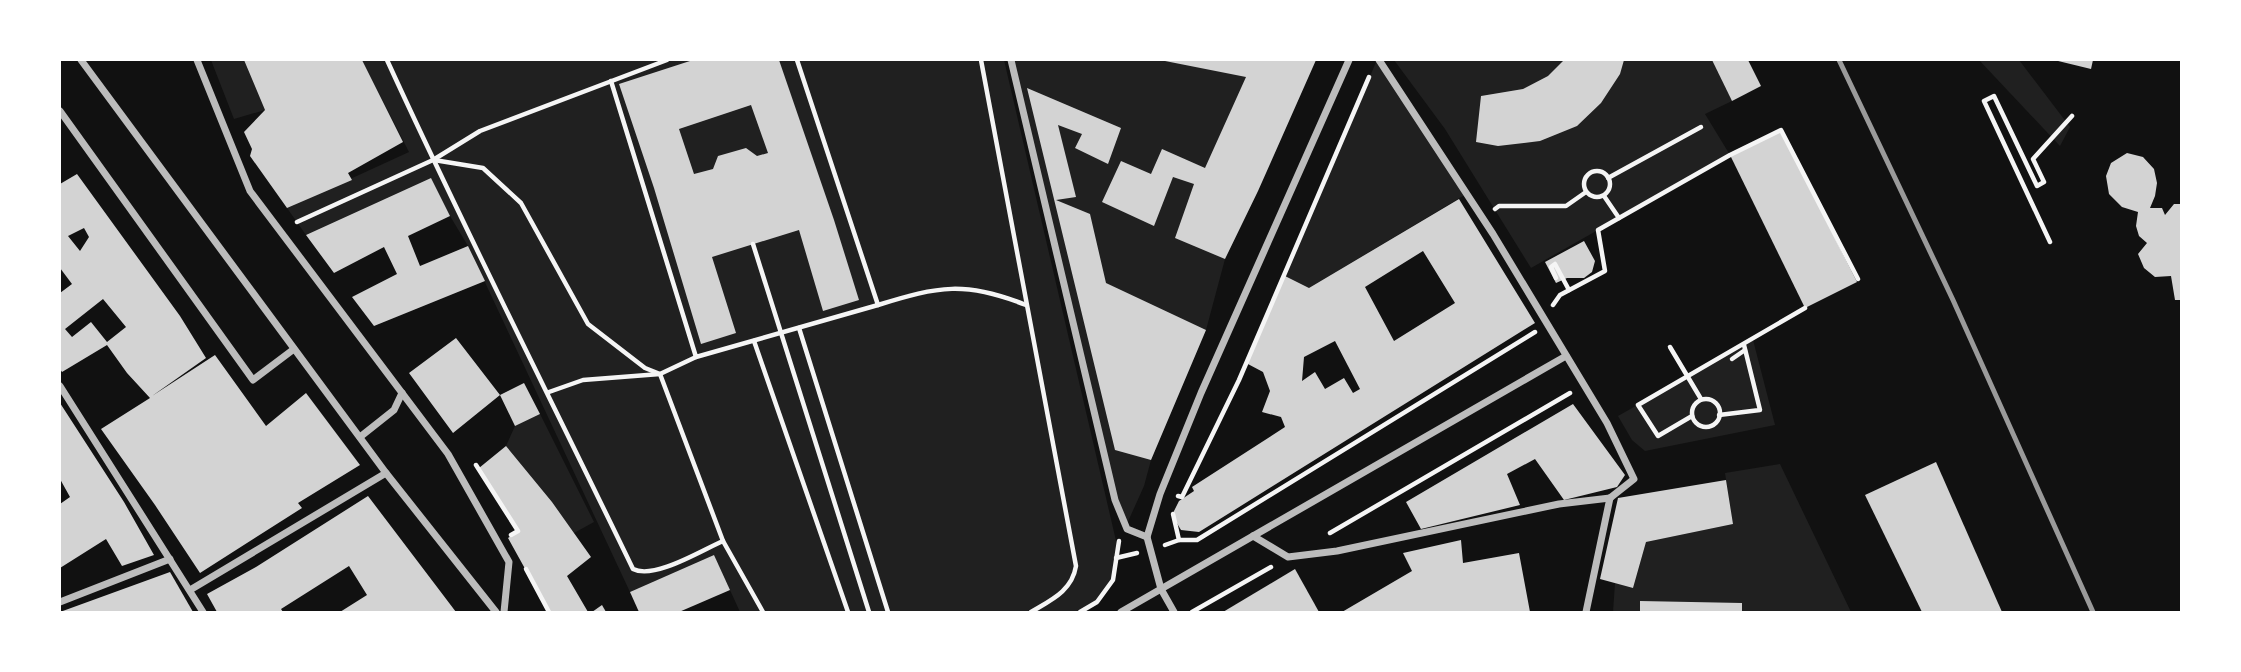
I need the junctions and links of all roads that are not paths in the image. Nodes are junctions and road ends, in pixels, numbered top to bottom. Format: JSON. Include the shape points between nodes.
{"nodes":[{"id":1,"x":81,"y":60,"type":"edge"},
{"id":2,"x":197,"y":60,"type":"edge"},
{"id":3,"x":1011,"y":60,"type":"edge"},
{"id":4,"x":1349,"y":60,"type":"edge"},
{"id":5,"x":1379,"y":60,"type":"edge"},
{"id":6,"x":60,"y":111,"type":"edge"},
{"id":7,"x":294,"y":349,"type":"junction"},
{"id":8,"x":1566,"y":356,"type":"junction"},
{"id":9,"x":60,"y":386,"type":"edge"},
{"id":10,"x":402,"y":393,"type":"junction"},
{"id":11,"x":360,"y":437,"type":"junction"},
{"id":12,"x":386,"y":473,"type":"junction"},
{"id":13,"x":1610,"y":498,"type":"junction"},
{"id":14,"x":1253,"y":536,"type":"junction"},
{"id":15,"x":1147,"y":537,"type":"junction"},
{"id":16,"x":170,"y":559,"type":"junction"},
{"id":17,"x":1161,"y":589,"type":"junction"},
{"id":18,"x":190,"y":590,"type":"junction"},
{"id":19,"x":60,"y":602,"type":"edge"},
{"id":20,"x":203,"y":612,"type":"edge"},
{"id":21,"x":496,"y":612,"type":"edge"},
{"id":22,"x":504,"y":612,"type":"edge"},
{"id":23,"x":1121,"y":612,"type":"edge"},
{"id":24,"x":1174,"y":612,"type":"edge"},
{"id":25,"x":1586,"y":612,"type":"edge"}],
"edges":[{"from":1,"to":7,"type":"street"},
{"from":2,"to":10,"type":"street","via":[[250,191]]},
{"from":3,"to":15,"type":"street","via":[[1115,500],[1127,529]]},
{"from":4,"to":15,"type":"street","via":[[1201,393]]},
{"from":5,"to":8,"type":"street"},
{"from":6,"to":7,"type":"street","via":[[253,380]]},
{"from":7,"to":11,"type":"street"},
{"from":8,"to":13,"type":"street","via":[[1634,479]]},
{"from":8,"to":14,"type":"street"},
{"from":9,"to":16,"type":"street"},
{"from":10,"to":11,"type":"street","via":[[394,410]]},
{"from":10,"to":22,"type":"street","via":[[448,454],[509,562]]},
{"from":11,"to":12,"type":"street"},
{"from":12,"to":18,"type":"street"},
{"from":12,"to":21,"type":"street"},
{"from":13,"to":14,"type":"street","via":[[1289,557]]},
{"from":13,"to":25,"type":"street"},
{"from":14,"to":17,"type":"street"},
{"from":15,"to":17,"type":"street"},
{"from":16,"to":18,"type":"street"},
{"from":16,"to":19,"type":"street"},
{"from":17,"to":23,"type":"street"},
{"from":17,"to":24,"type":"street"},
{"from":18,"to":20,"type":"street"}]}
